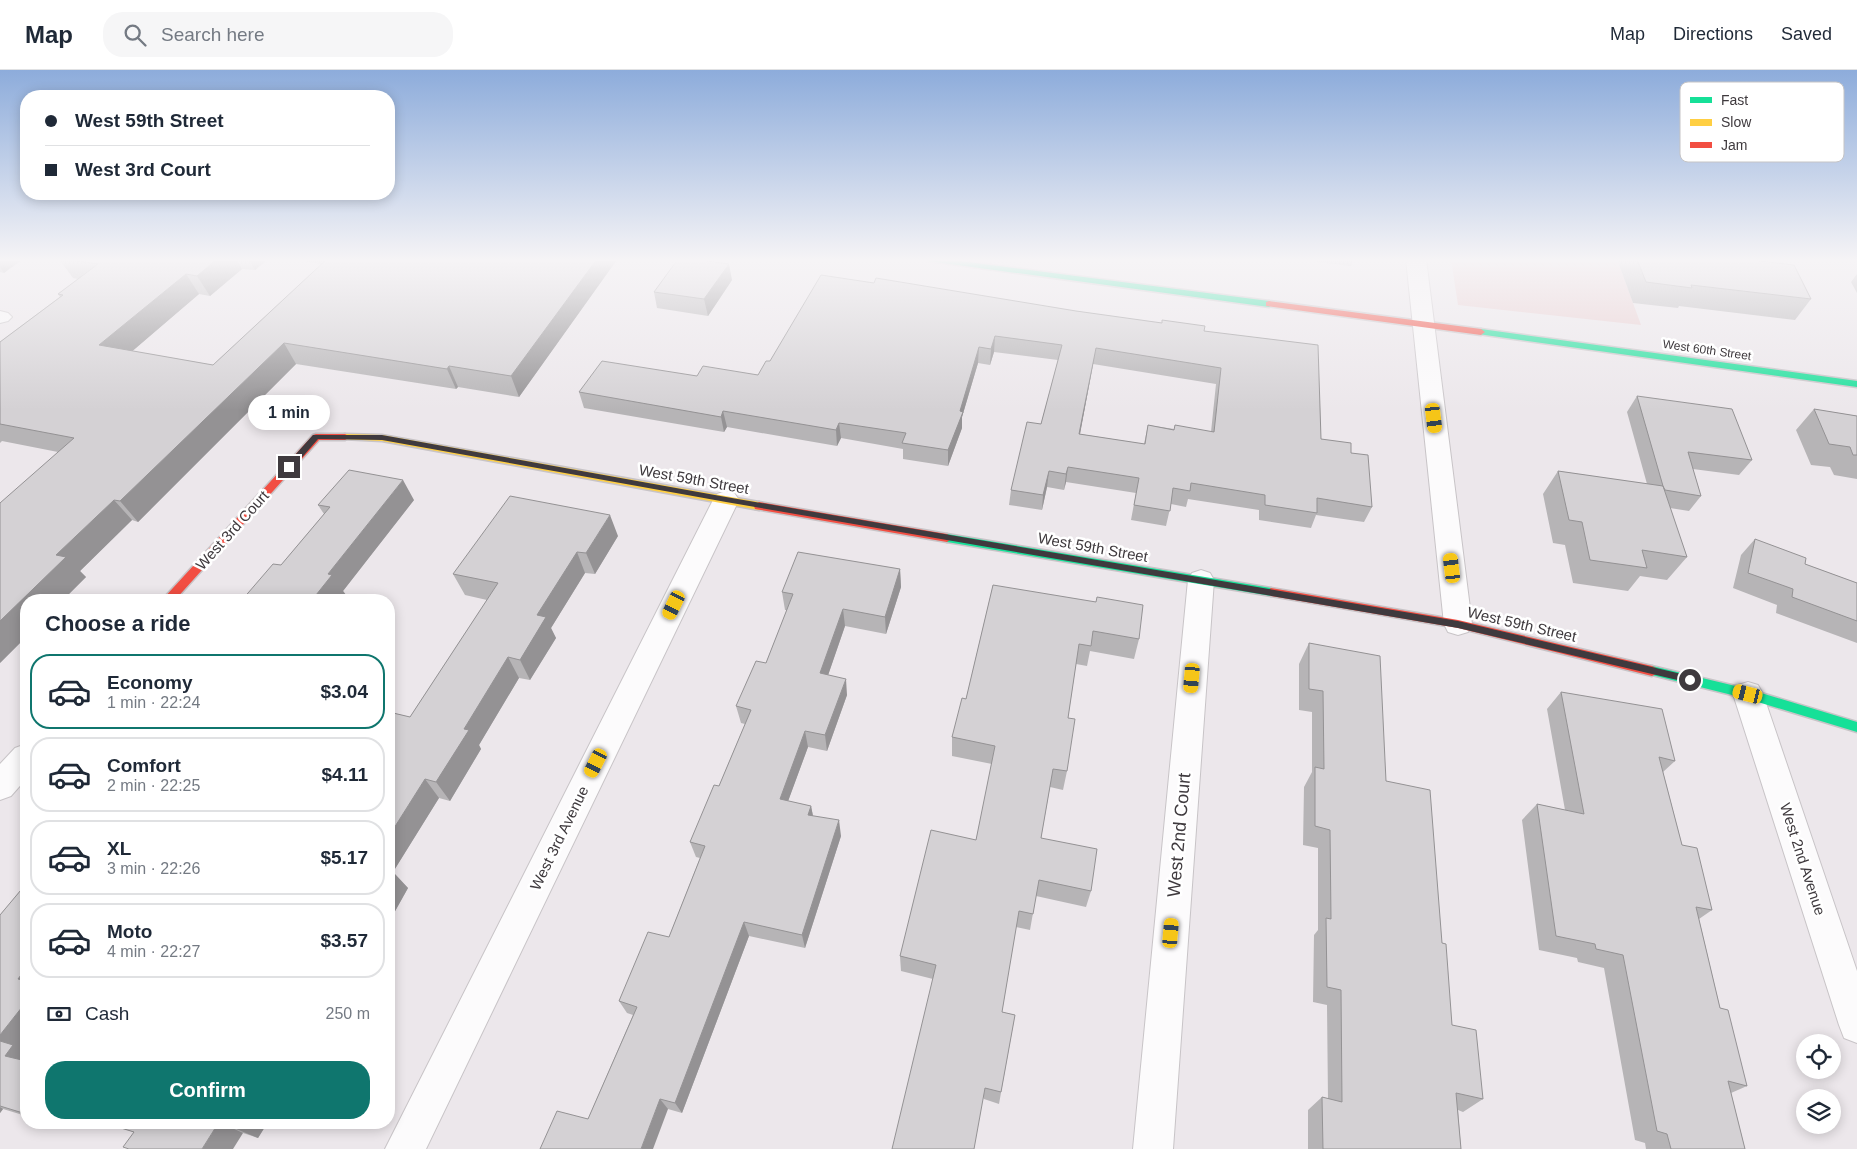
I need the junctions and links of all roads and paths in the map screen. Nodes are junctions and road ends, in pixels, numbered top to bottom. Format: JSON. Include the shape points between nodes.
{"nodes":[{"id":1,"x":1311,"y":309,"type":"edge"},
{"id":2,"x":1421,"y":309,"type":"edge"},
{"id":3,"x":1423,"y":324,"type":"junction"},
{"id":4,"x":1857,"y":384,"type":"edge"},
{"id":5,"x":316,"y":437,"type":"joint"},
{"id":6,"x":726,"y":500,"type":"junction"},
{"id":7,"x":1201,"y":580,"type":"junction"},
{"id":8,"x":173,"y":594,"type":"edge"},
{"id":9,"x":1458,"y":624,"type":"junction"},
{"id":10,"x":1748,"y":694,"type":"junction"},
{"id":11,"x":1857,"y":727,"type":"edge"},
{"id":12,"x":20,"y":764,"type":"edge"},
{"id":13,"x":0,"y":786,"type":"edge"},
{"id":14,"x":1857,"y":1025,"type":"edge"},
{"id":15,"x":405,"y":1149,"type":"edge"},
{"id":16,"x":1153,"y":1149,"type":"edge"}],
"edges":[{"from":1,"to":3,"type":"street","name":"West 60th Street"},
{"from":2,"to":3,"type":"street"},
{"from":3,"to":4,"type":"street","name":"West 60th Street"},
{"from":3,"to":9,"type":"street"},
{"from":5,"to":6,"type":"street","name":"West 59th Street","via":[[382,438]]},
{"from":5,"to":8,"type":"street","name":"West 3rd Court"},
{"from":6,"to":7,"type":"street","name":"West 59th Street"},
{"from":6,"to":15,"type":"street","name":"West 3rd Avenue"},
{"from":7,"to":9,"type":"street","name":"West 59th Street"},
{"from":7,"to":16,"type":"street","name":"West 2nd Court"},
{"from":9,"to":10,"type":"street","name":"West 59th Street"},
{"from":10,"to":11,"type":"street","name":"West 59th Street"},
{"from":10,"to":14,"type":"street","name":"West 2nd Avenue"},
{"from":12,"to":13,"type":"street"}]}
